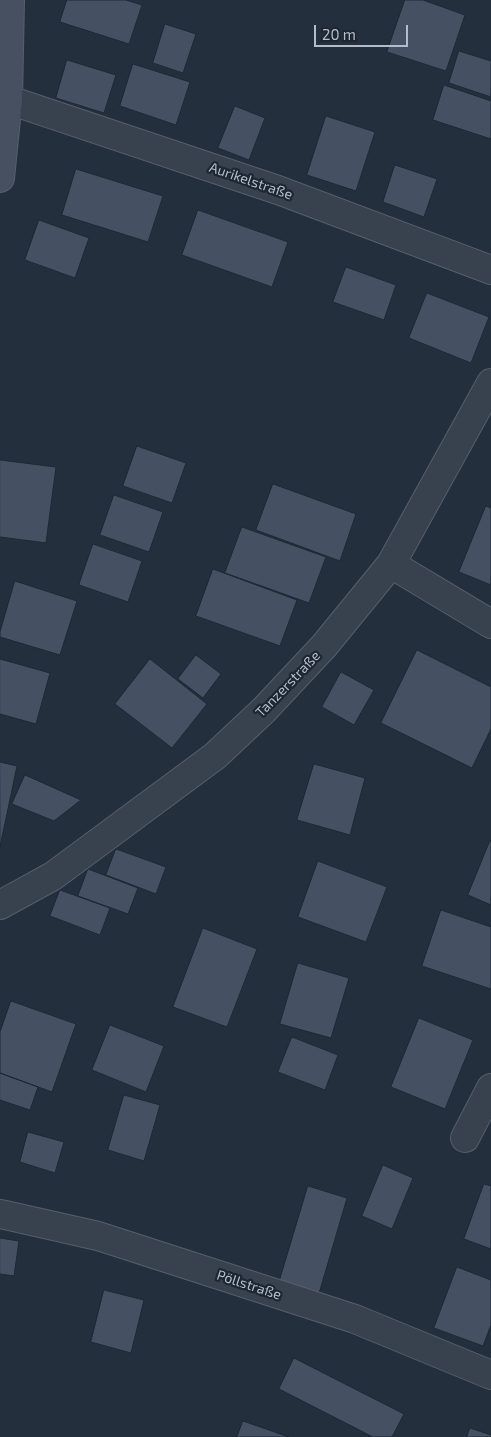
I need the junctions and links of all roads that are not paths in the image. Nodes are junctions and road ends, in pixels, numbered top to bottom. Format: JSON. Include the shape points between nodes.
{"nodes":[{"id":1,"x":10,"y":0,"type":"edge"},
{"id":2,"x":4,"y":98,"type":"edge"},
{"id":3,"x":0,"y":178,"type":"edge"},
{"id":4,"x":491,"y":270,"type":"edge"},
{"id":5,"x":491,"y":383,"type":"edge"},
{"id":6,"x":391,"y":564,"type":"junction"},
{"id":7,"x":491,"y":624,"type":"edge"},
{"id":8,"x":0,"y":905,"type":"edge"},
{"id":9,"x":491,"y":1088,"type":"edge"},
{"id":10,"x":465,"y":1138,"type":"dead end"},
{"id":11,"x":0,"y":1214,"type":"edge"},
{"id":12,"x":491,"y":1375,"type":"edge"}],
"edges":[{"from":1,"to":2,"type":"street"},
{"from":2,"to":3,"type":"street"},
{"from":2,"to":4,"type":"street","name":"Aurikelstraße","via":[[278,190]]},
{"from":5,"to":6,"type":"street","name":"Tanzerstraße"},
{"from":6,"to":7,"type":"street"},
{"from":6,"to":8,"type":"street","name":"Tanzerstraße","via":[[324,646],[215,756],[53,876]]},
{"from":9,"to":10,"type":"street"},
{"from":11,"to":12,"type":"street","name":"Pöllstraße","via":[[98,1236],[355,1319]]}]}
